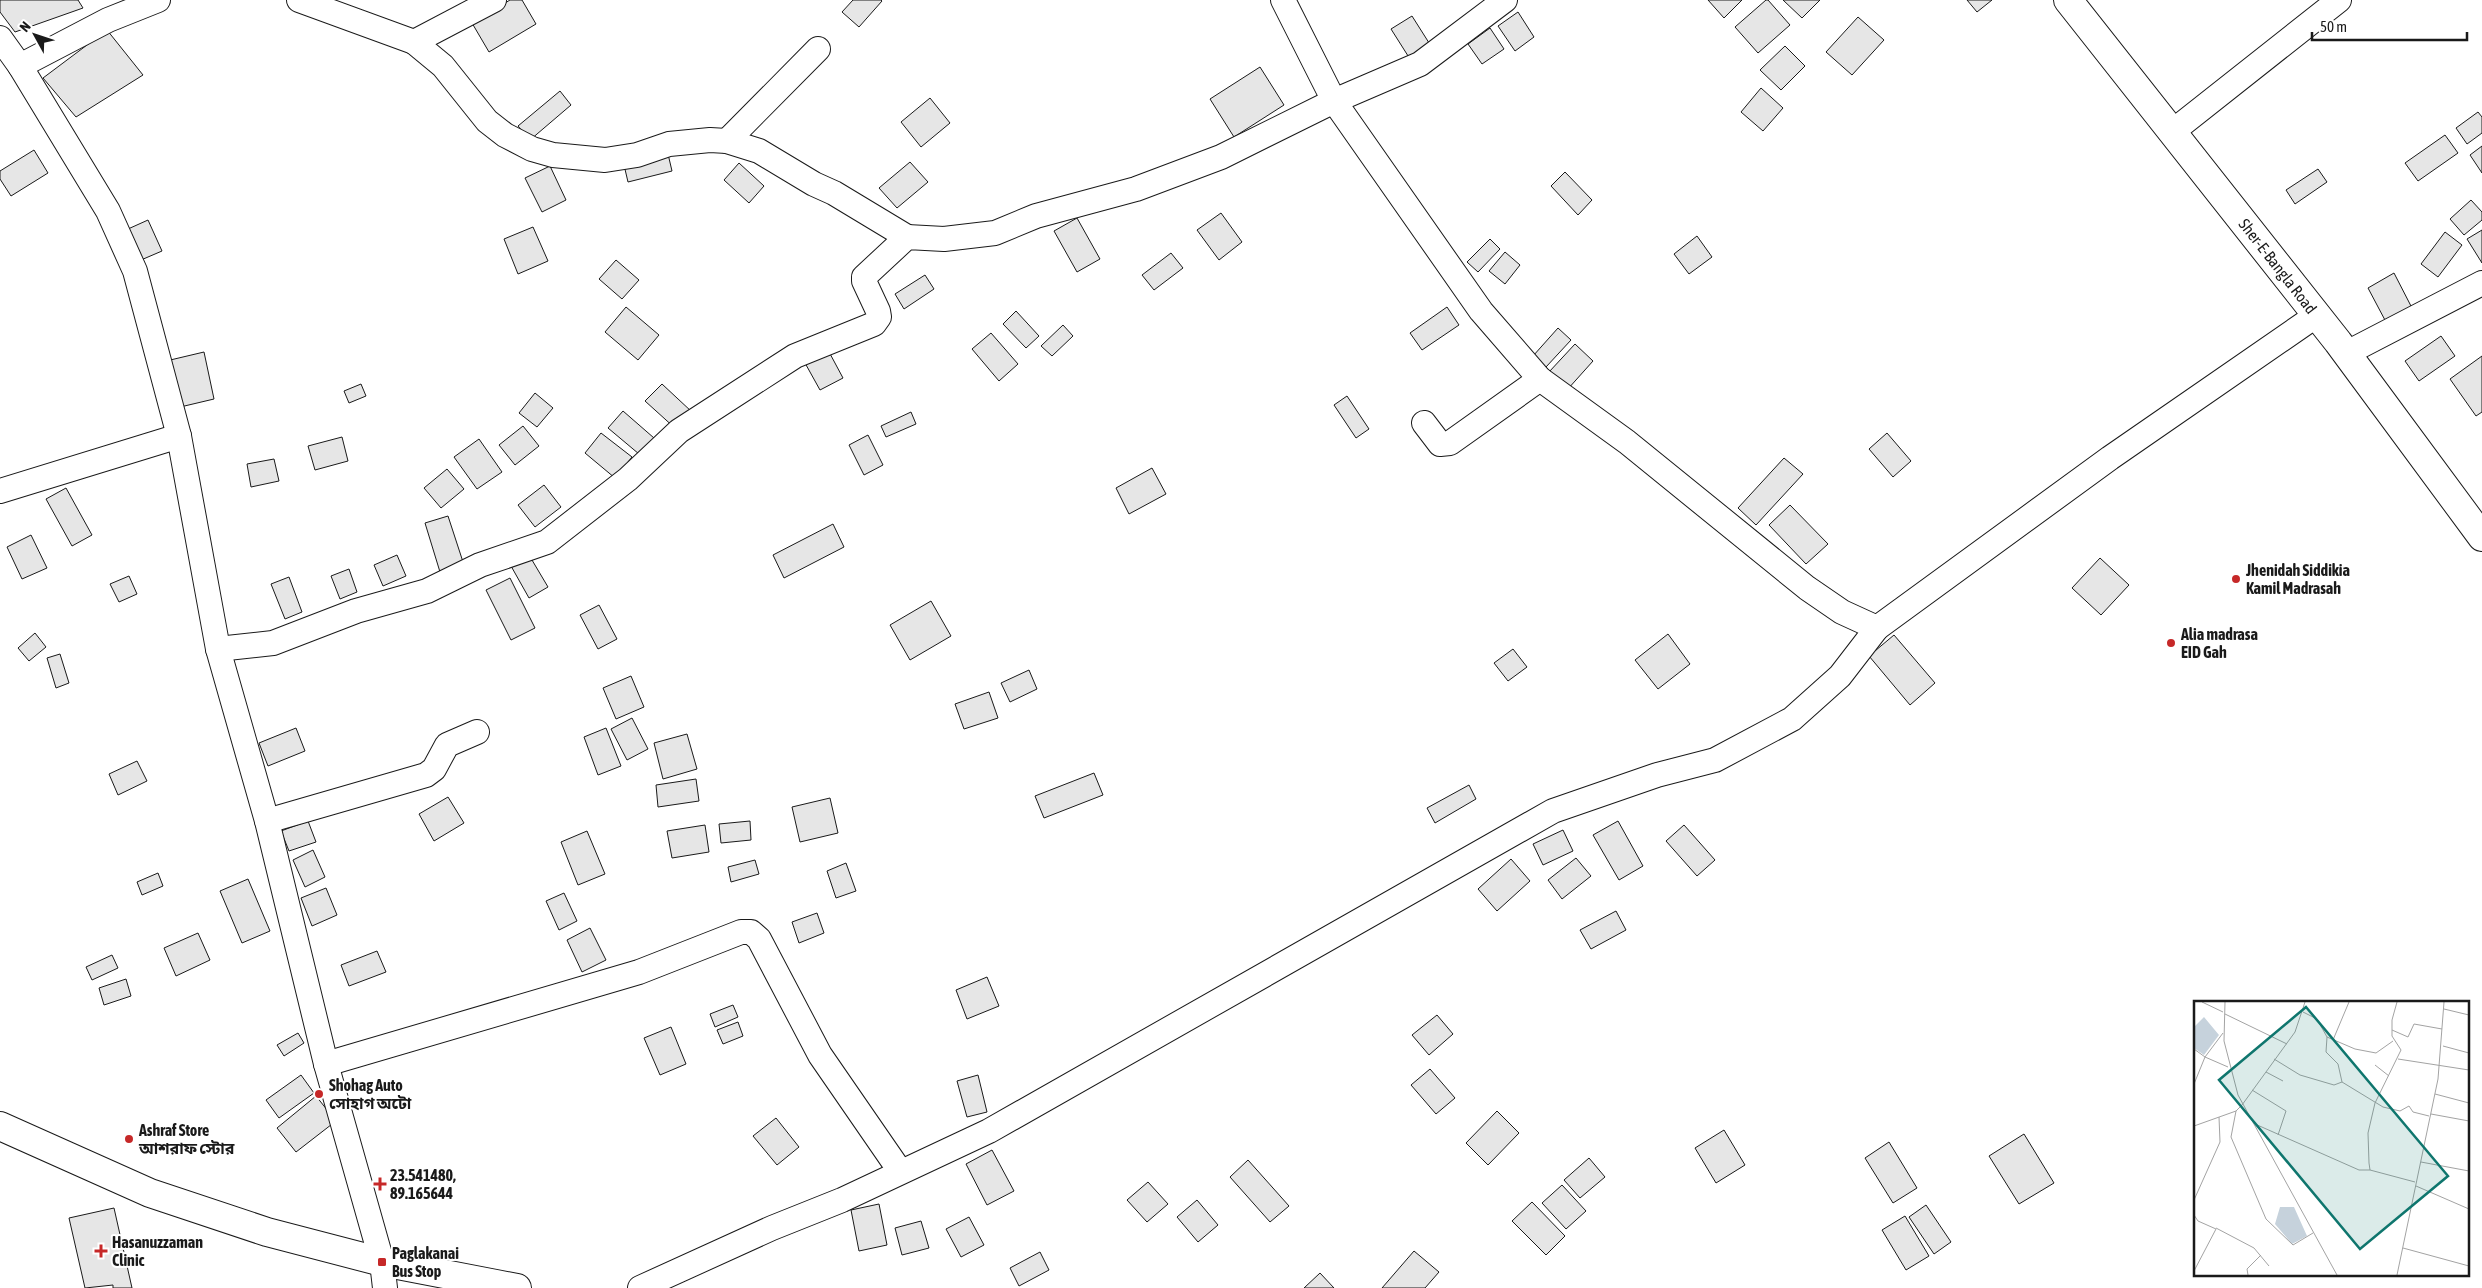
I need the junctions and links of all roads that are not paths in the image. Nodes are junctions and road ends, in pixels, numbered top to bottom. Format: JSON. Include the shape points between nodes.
{"nodes":[{"id":1,"x":158,"y":0,"type":"edge"},
{"id":2,"x":299,"y":0,"type":"edge"},
{"id":3,"x":1283,"y":0,"type":"edge"},
{"id":4,"x":1505,"y":0,"type":"edge"},
{"id":5,"x":2068,"y":0,"type":"edge"},
{"id":6,"x":2339,"y":0,"type":"edge"},
{"id":7,"x":487,"y":1,"type":"edge"},
{"id":8,"x":0,"y":38,"type":"edge"},
{"id":9,"x":414,"y":42,"type":"junction"},
{"id":10,"x":818,"y":49,"type":"dead end"},
{"id":11,"x":20,"y":66,"type":"junction"},
{"id":12,"x":1334,"y":101,"type":"junction"},
{"id":13,"x":2172,"y":132,"type":"junction"},
{"id":14,"x":727,"y":141,"type":"junction"},
{"id":15,"x":907,"y":237,"type":"junction"},
{"id":16,"x":2482,"y":283,"type":"edge"},
{"id":17,"x":2317,"y":315,"type":"junction"},
{"id":18,"x":2347,"y":353,"type":"junction"},
{"id":19,"x":1540,"y":379,"type":"junction"},
{"id":20,"x":1424,"y":423,"type":"dead end"},
{"id":21,"x":179,"y":436,"type":"junction"},
{"id":22,"x":0,"y":492,"type":"edge"},
{"id":23,"x":2482,"y":537,"type":"edge"},
{"id":24,"x":1877,"y":628,"type":"junction"},
{"id":25,"x":218,"y":649,"type":"junction"},
{"id":26,"x":477,"y":732,"type":"dead end"},
{"id":27,"x":267,"y":821,"type":"junction"},
{"id":28,"x":326,"y":1064,"type":"junction"},
{"id":29,"x":0,"y":1126,"type":"edge"},
{"id":30,"x":900,"y":1171,"type":"junction"},
{"id":31,"x":384,"y":1275,"type":"edge"},
{"id":32,"x":517,"y":1288,"type":"edge"},
{"id":33,"x":640,"y":1288,"type":"edge"}],
"edges":[{"from":1,"to":11,"type":"street","via":[[108,20]]},
{"from":2,"to":9,"type":"street"},
{"from":3,"to":12,"type":"street"},
{"from":4,"to":12,"type":"street","via":[[1420,64]]},
{"from":5,"to":13,"type":"highway","name":"Sher-E-Bangla Road"},
{"from":6,"to":13,"type":"street"},
{"from":7,"to":9,"type":"street"},
{"from":8,"to":11,"type":"street"},
{"from":9,"to":14,"type":"street","via":[[443,66],[487,121],[505,135],[546,153],[605,160],[637,155],[669,144]]},
{"from":10,"to":14,"type":"street"},
{"from":11,"to":21,"type":"street","via":[[108,211],[135,271]]},
{"from":12,"to":15,"type":"street","via":[[1221,158],[1136,189],[1036,216],[995,233],[944,239]]},
{"from":12,"to":19,"type":"street","via":[[1481,311]]},
{"from":13,"to":17,"type":"highway","name":"Sher-E-Bangla Road"},
{"from":14,"to":15,"type":"street","via":[[760,151]]},
{"from":15,"to":25,"type":"street","via":[[864,277],[878,310],[874,324],[795,356],[679,431],[628,479],[547,542],[480,565],[427,591],[356,611],[273,643]]},
{"from":16,"to":18,"type":"street"},
{"from":17,"to":18,"type":"highway","name":"Sher-E-Bangla Road"},
{"from":17,"to":24,"type":"street","via":[[2110,458]]},
{"from":18,"to":23,"type":"highway","name":"Sher-E-Bangla Road"},
{"from":19,"to":20,"type":"street","via":[[1450,443],[1440,444]]},
{"from":19,"to":24,"type":"street","via":[[1626,442],[1807,588],[1842,612]]},
{"from":21,"to":22,"type":"street"},
{"from":21,"to":25,"type":"street"},
{"from":24,"to":30,"type":"street","via":[[1840,676],[1792,720],[1715,760],[1657,775],[1553,811],[989,1131]]},
{"from":25,"to":27,"type":"street"},
{"from":26,"to":27,"type":"street","via":[[447,746],[434,769],[426,775]]},
{"from":27,"to":28,"type":"street"},
{"from":28,"to":30,"type":"street","via":[[639,972],[741,932],[751,932],[759,939],[820,1055]]},
{"from":28,"to":31,"type":"street"},
{"from":29,"to":31,"type":"highway","via":[[150,1194]]},
{"from":30,"to":33,"type":"street","via":[[842,1200]]},
{"from":31,"to":32,"type":"highway"}]}
